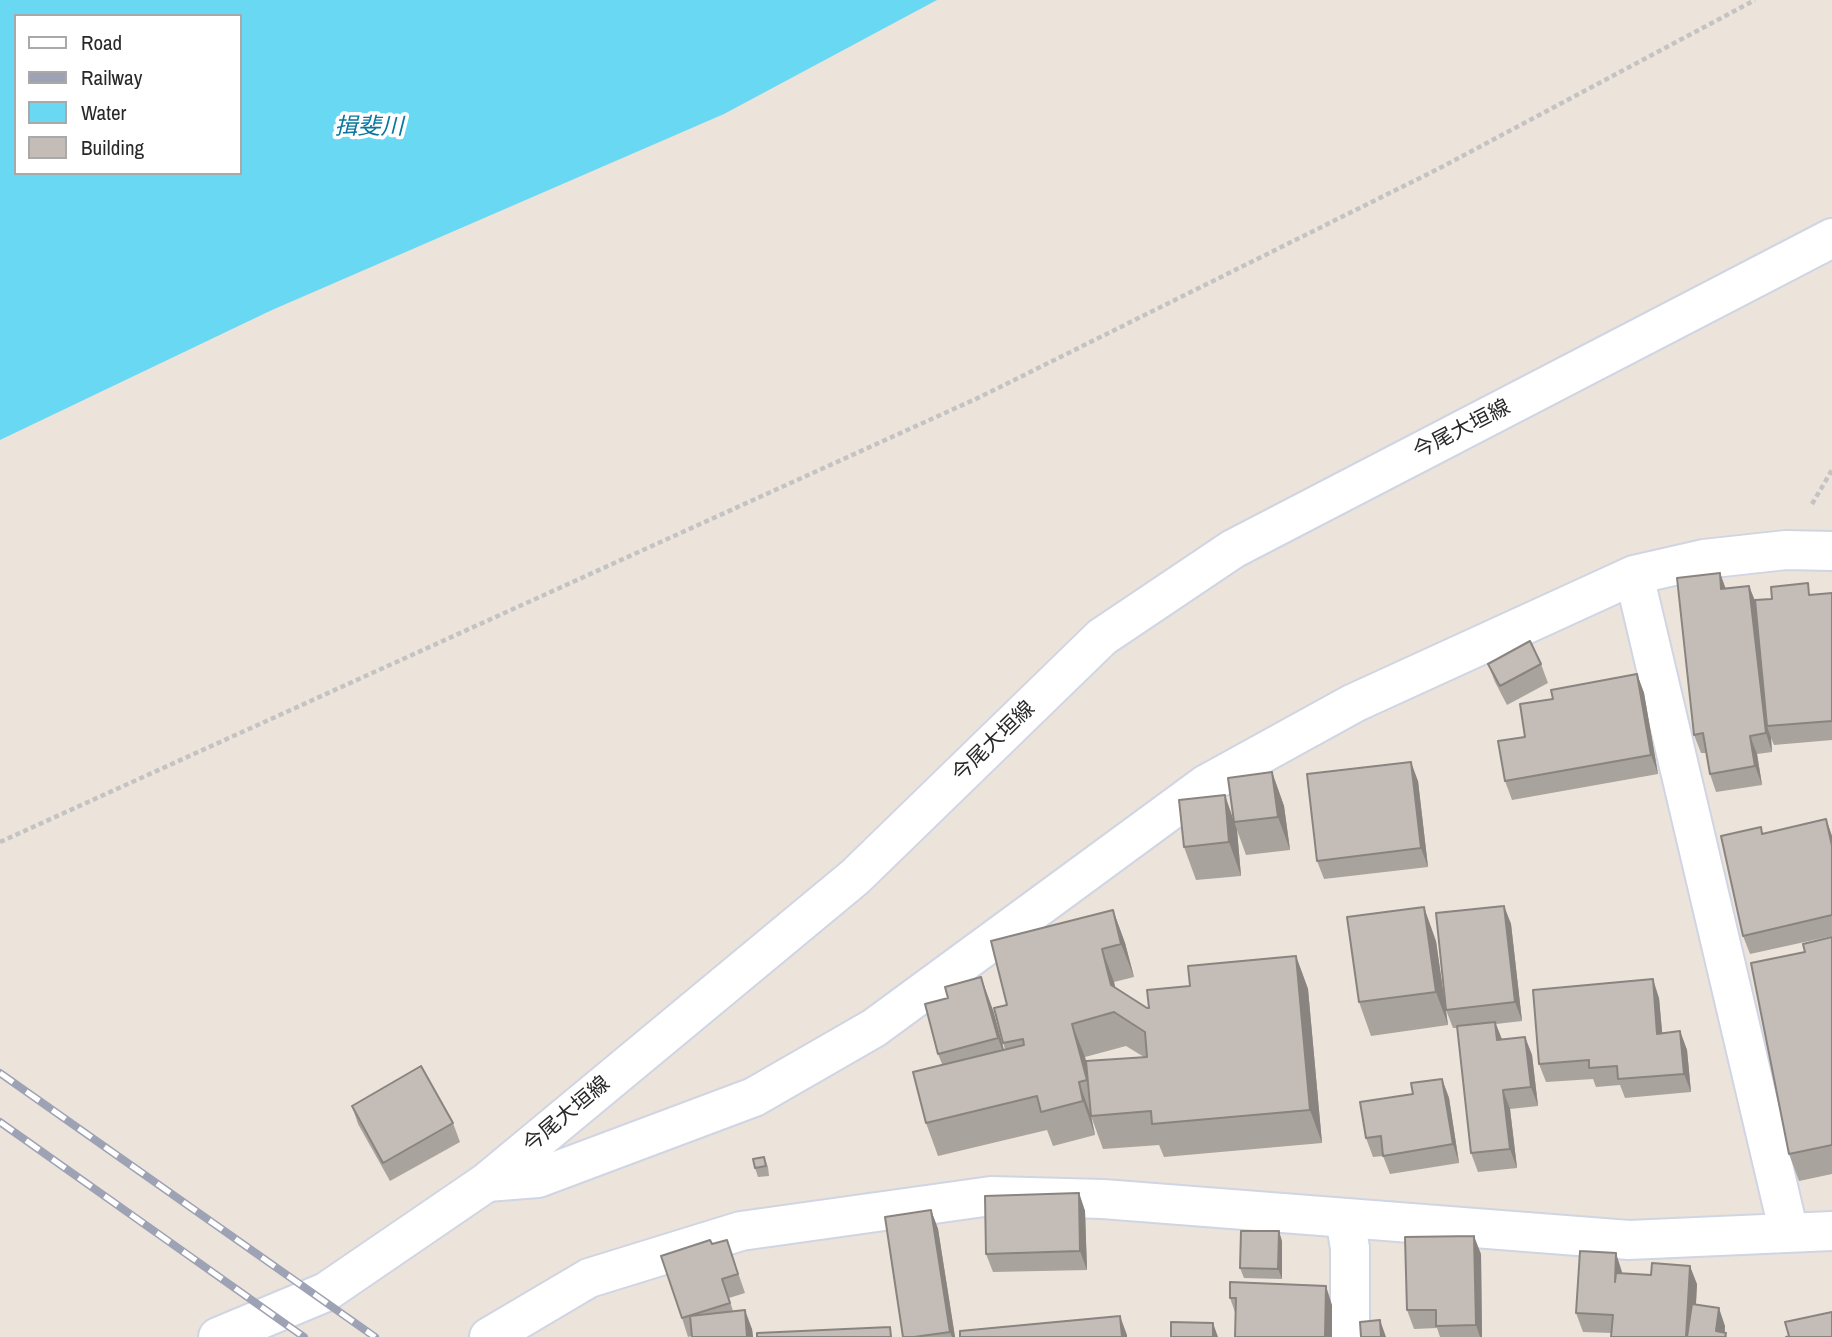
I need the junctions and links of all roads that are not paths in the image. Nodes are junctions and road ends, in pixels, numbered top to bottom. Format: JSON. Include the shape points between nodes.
{"nodes":[{"id":1,"x":1832,"y":238,"type":"edge"},
{"id":2,"x":1832,"y":551,"type":"edge"},
{"id":3,"x":1634,"y":575,"type":"junction"},
{"id":4,"x":487,"y":1182,"type":"junction"},
{"id":5,"x":1345,"y":1218,"type":"junction"},
{"id":6,"x":1832,"y":1231,"type":"edge"},
{"id":7,"x":1789,"y":1233,"type":"junction"},
{"id":8,"x":232,"y":1335,"type":"edge"},
{"id":9,"x":489,"y":1337,"type":"edge"},
{"id":10,"x":1350,"y":1337,"type":"edge"}],
"edges":[{"from":1,"to":4,"type":"street","name":"今尾大垣線","via":[[1233,549],[1102,637],[855,877]]},
{"from":2,"to":3,"type":"street","via":[[1786,550],[1704,559]]},
{"from":3,"to":4,"type":"street","via":[[1354,703],[1205,785],[874,1028],[754,1097],[538,1178]]},
{"from":3,"to":7,"type":"street"},
{"from":4,"to":8,"type":"street","name":"今尾大垣線","via":[[326,1292]]},
{"from":5,"to":7,"type":"street","via":[[1629,1240]]},
{"from":5,"to":9,"type":"street","via":[[1103,1199],[991,1196],[780,1225],[741,1231],[589,1278]]},
{"from":5,"to":10,"type":"street","via":[[1350,1248]]},
{"from":6,"to":7,"type":"street"}]}
